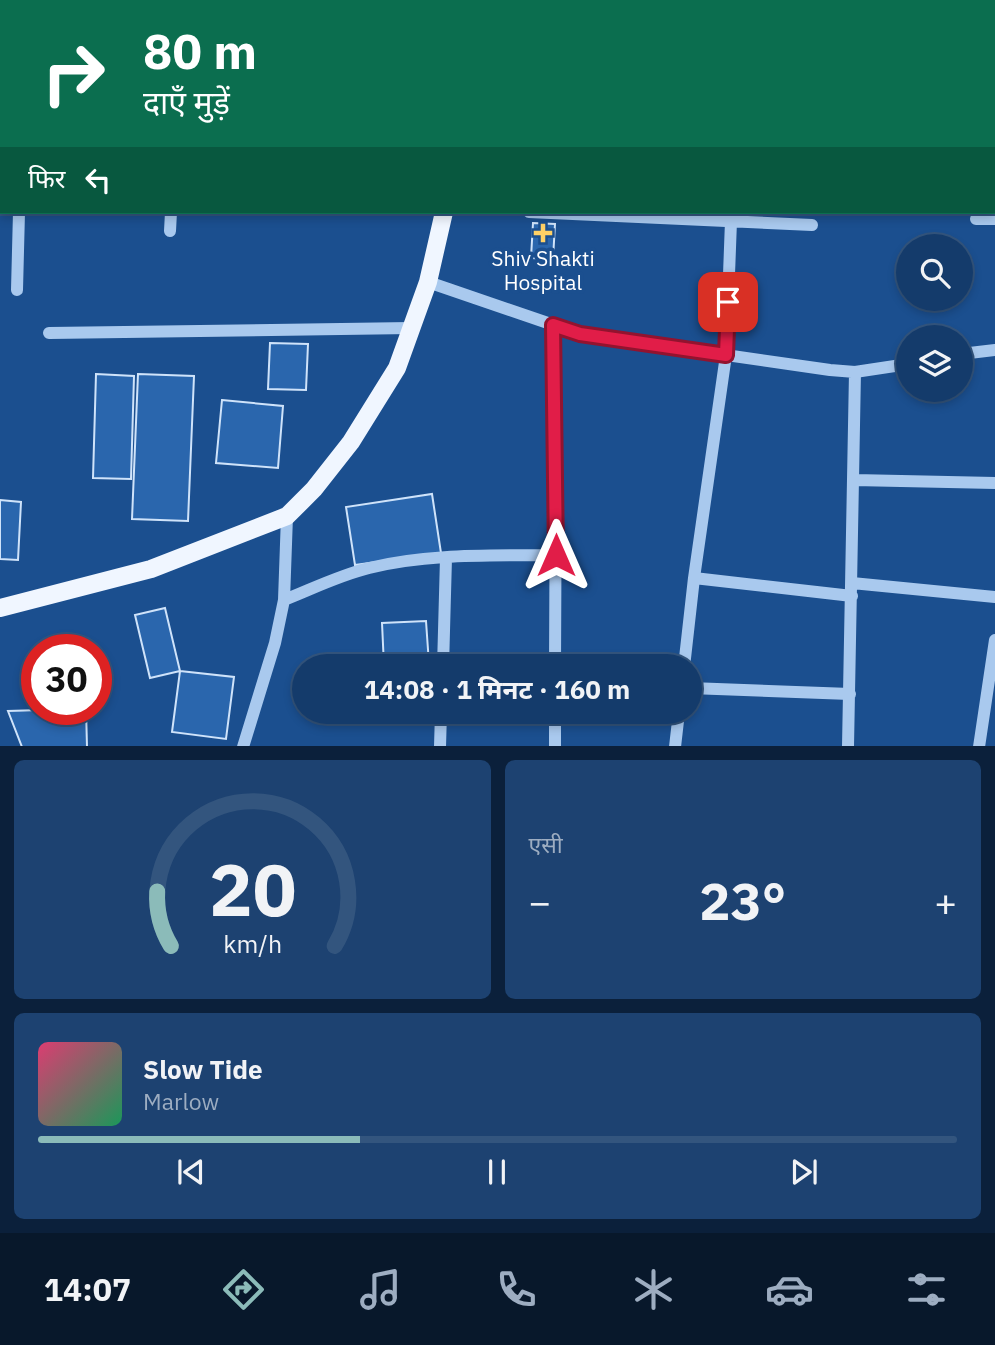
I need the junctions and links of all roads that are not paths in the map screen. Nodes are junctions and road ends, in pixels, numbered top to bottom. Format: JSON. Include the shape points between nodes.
{"nodes":[{"id":1,"x":19,"y":214,"type":"edge"},
{"id":2,"x":170,"y":214,"type":"edge"},
{"id":3,"x":444,"y":214,"type":"edge"},
{"id":4,"x":574,"y":214,"type":"edge"},
{"id":5,"x":976,"y":219,"type":"dead end"},
{"id":6,"x":995,"y":219,"type":"edge"},
{"id":7,"x":731,"y":221,"type":"junction"},
{"id":8,"x":812,"y":225,"type":"dead end"},
{"id":9,"x":170,"y":231,"type":"dead end"},
{"id":10,"x":428,"y":282,"type":"junction"},
{"id":11,"x":17,"y":290,"type":"dead end"},
{"id":12,"x":553,"y":325,"type":"junction"},
{"id":13,"x":411,"y":328,"type":"junction"},
{"id":14,"x":49,"y":333,"type":"dead end"},
{"id":15,"x":995,"y":350,"type":"edge"},
{"id":16,"x":973,"y":353,"type":"edge"},
{"id":17,"x":726,"y":355,"type":"junction"},
{"id":18,"x":896,"y":366,"type":"edge"},
{"id":19,"x":855,"y":372,"type":"junction"},
{"id":20,"x":854,"y":480,"type":"junction"},
{"id":21,"x":995,"y":483,"type":"edge"},
{"id":22,"x":287,"y":516,"type":"junction"},
{"id":23,"x":556,"y":555,"type":"junction"},
{"id":24,"x":446,"y":558,"type":"junction"},
{"id":25,"x":694,"y":578,"type":"junction"},
{"id":26,"x":852,"y":589,"type":"junction"},
{"id":27,"x":995,"y":597,"type":"edge"},
{"id":28,"x":284,"y":600,"type":"junction"},
{"id":29,"x":0,"y":608,"type":"edge"},
{"id":30,"x":995,"y":640,"type":"edge"},
{"id":31,"x":443,"y":654,"type":"edge"},
{"id":32,"x":555,"y":654,"type":"edge"},
{"id":33,"x":685,"y":654,"type":"edge"},
{"id":34,"x":702,"y":688,"type":"edge"},
{"id":35,"x":850,"y":694,"type":"junction"},
{"id":36,"x":441,"y":724,"type":"edge"},
{"id":37,"x":555,"y":724,"type":"edge"},
{"id":38,"x":678,"y":724,"type":"edge"},
{"id":39,"x":243,"y":746,"type":"edge"},
{"id":40,"x":440,"y":746,"type":"edge"},
{"id":41,"x":555,"y":746,"type":"edge"},
{"id":42,"x":675,"y":746,"type":"edge"},
{"id":43,"x":848,"y":746,"type":"edge"},
{"id":44,"x":979,"y":746,"type":"edge"}],
"edges":[{"from":1,"to":11,"type":"street"},
{"from":2,"to":9,"type":"street"},
{"from":3,"to":10,"type":"main road"},
{"from":4,"to":7,"type":"street"},
{"from":5,"to":6,"type":"street"},
{"from":7,"to":8,"type":"street"},
{"from":7,"to":17,"type":"street"},
{"from":10,"to":12,"type":"street"},
{"from":10,"to":13,"type":"main road"},
{"from":12,"to":17,"type":"street","via":[[580,334]]},
{"from":12,"to":23,"type":"street"},
{"from":13,"to":14,"type":"street"},
{"from":13,"to":22,"type":"main road","via":[[397,368],[351,442]]},
{"from":15,"to":16,"type":"street"},
{"from":17,"to":19,"type":"street"},
{"from":17,"to":25,"type":"street"},
{"from":18,"to":19,"type":"street"},
{"from":19,"to":20,"type":"street"},
{"from":20,"to":21,"type":"street"},
{"from":20,"to":26,"type":"street"},
{"from":22,"to":28,"type":"street"},
{"from":22,"to":29,"type":"main road","via":[[151,569]]},
{"from":23,"to":24,"type":"street"},
{"from":23,"to":32,"type":"street"},
{"from":24,"to":28,"type":"street","via":[[367,569]]},
{"from":24,"to":31,"type":"street"},
{"from":25,"to":26,"type":"street"},
{"from":25,"to":33,"type":"street"},
{"from":26,"to":27,"type":"street"},
{"from":26,"to":35,"type":"street"},
{"from":28,"to":39,"type":"street"},
{"from":30,"to":44,"type":"street"},
{"from":34,"to":35,"type":"street"},
{"from":35,"to":43,"type":"street"},
{"from":36,"to":40,"type":"street"},
{"from":37,"to":41,"type":"street"},
{"from":38,"to":42,"type":"street"}]}
